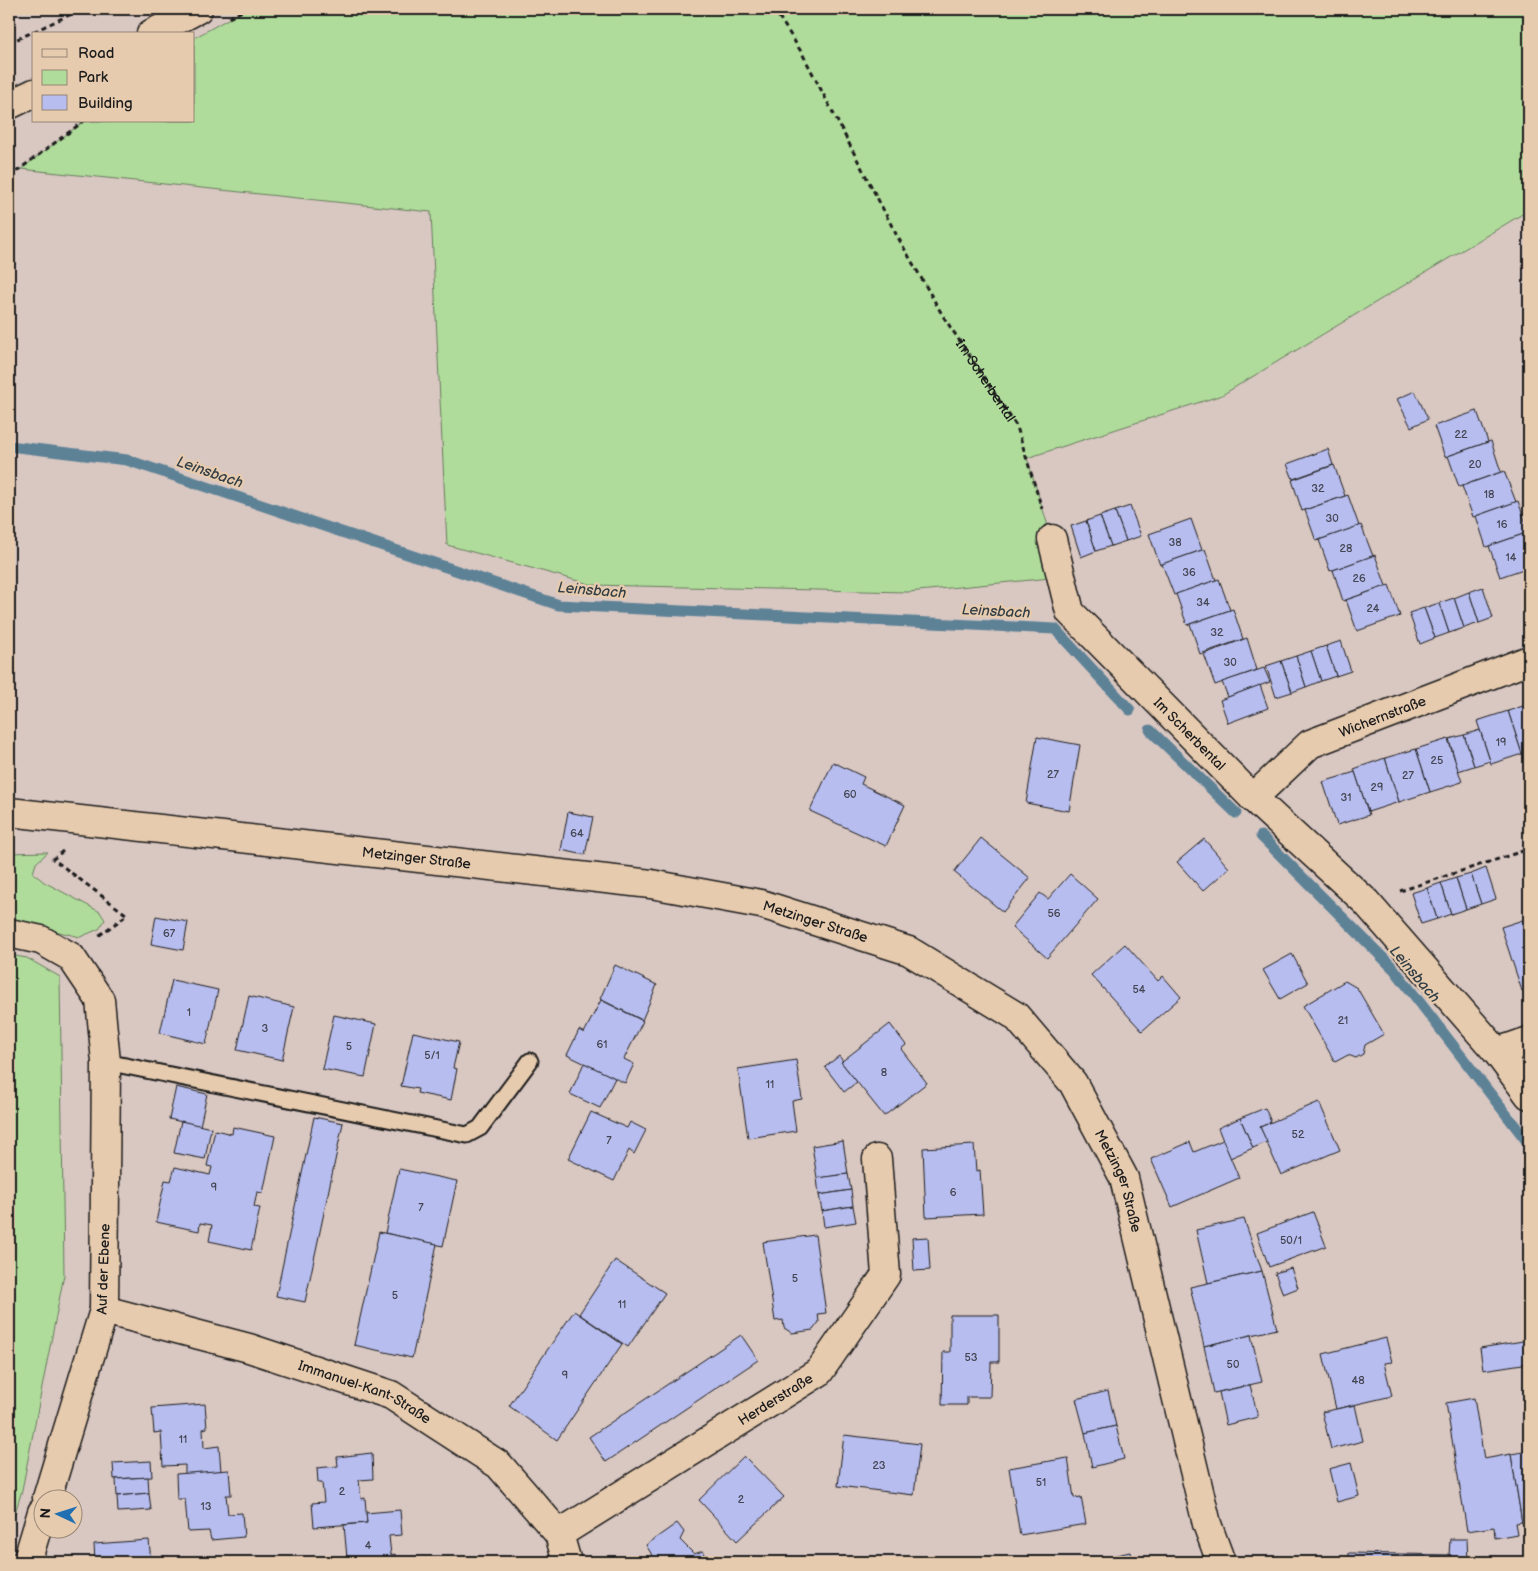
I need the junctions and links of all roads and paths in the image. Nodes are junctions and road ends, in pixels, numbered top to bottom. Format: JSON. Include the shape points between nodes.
{"nodes":[{"id":1,"x":82,"y":9,"type":"edge"},
{"id":2,"x":198,"y":9,"type":"edge"},
{"id":3,"x":774,"y":9,"type":"edge"},
{"id":4,"x":155,"y":32,"type":"edge"},
{"id":5,"x":9,"y":42,"type":"edge"},
{"id":6,"x":32,"y":94,"type":"edge"},
{"id":7,"x":9,"y":105,"type":"edge"},
{"id":8,"x":83,"y":122,"type":"edge"},
{"id":9,"x":9,"y":177,"type":"edge"},
{"id":10,"x":1052,"y":539,"type":"joint"},
{"id":11,"x":1529,"y":660,"type":"edge"},
{"id":12,"x":1253,"y":798,"type":"junction"},
{"id":13,"x":9,"y":812,"type":"edge"},
{"id":14,"x":99,"y":823,"type":"junction"},
{"id":15,"x":1529,"y":849,"type":"edge"},
{"id":16,"x":1366,"y":902,"type":"junction"},
{"id":17,"x":9,"y":934,"type":"edge"},
{"id":18,"x":71,"y":957,"type":"junction"},
{"id":19,"x":1529,"y":1041,"type":"edge"},
{"id":20,"x":1496,"y":1052,"type":"junction"},
{"id":21,"x":530,"y":1061,"type":"dead end"},
{"id":22,"x":106,"y":1062,"type":"junction"},
{"id":23,"x":1529,"y":1095,"type":"edge"},
{"id":24,"x":877,"y":1159,"type":"dead end"},
{"id":25,"x":104,"y":1310,"type":"junction"},
{"id":26,"x":50,"y":1488,"type":"edge"},
{"id":27,"x":558,"y":1534,"type":"junction"},
{"id":28,"x":34,"y":1538,"type":"edge"},
{"id":29,"x":27,"y":1562,"type":"edge"},
{"id":30,"x":567,"y":1562,"type":"edge"},
{"id":31,"x":1222,"y":1562,"type":"edge"}],
"edges":[{"from":1,"to":5,"type":"path"},
{"from":2,"to":4,"type":"street"},
{"from":3,"to":10,"type":"path","name":"Im Scherbental","via":[[802,53],[896,234],[943,316],[1017,427]]},
{"from":6,"to":7,"type":"street"},
{"from":8,"to":9,"type":"path"},
{"from":10,"to":12,"type":"street","name":"Im Scherbental","via":[[1070,612]]},
{"from":11,"to":12,"type":"street","name":"Wichernstraße","via":[[1310,744]]},
{"from":12,"to":16,"type":"street","name":"Im Scherbental"},
{"from":13,"to":14,"type":"street","name":"Metzinger Straße"},
{"from":14,"to":18,"type":"path","via":[[53,859],[127,915]]},
{"from":14,"to":31,"type":"street","name":"Metzinger Straße","via":[[651,884],[761,904],[909,950],[1016,1016],[1073,1083],[1124,1178],[1207,1524]]},
{"from":15,"to":16,"type":"path"},
{"from":16,"to":20,"type":"street","name":"Im Scherbental"},
{"from":17,"to":18,"type":"street","via":[[41,940]]},
{"from":18,"to":22,"type":"street","via":[[100,1000]]},
{"from":19,"to":20,"type":"street"},
{"from":20,"to":23,"type":"street","name":"Im Scherbental"},
{"from":21,"to":22,"type":"lane","via":[[480,1128],[467,1135]]},
{"from":22,"to":25,"type":"street","name":"Auf der Ebene"},
{"from":24,"to":27,"type":"street","name":"Herderstraße","via":[[886,1274],[819,1372]]},
{"from":25,"to":26,"type":"street","name":"Auf der Ebene"},
{"from":25,"to":27,"type":"street","name":"Immanuel-Kant-Straße","via":[[250,1348],[391,1395],[499,1465]]},
{"from":27,"to":30,"type":"street","name":"Immanuel-Kant-Straße"},
{"from":28,"to":29,"type":"street"}]}
